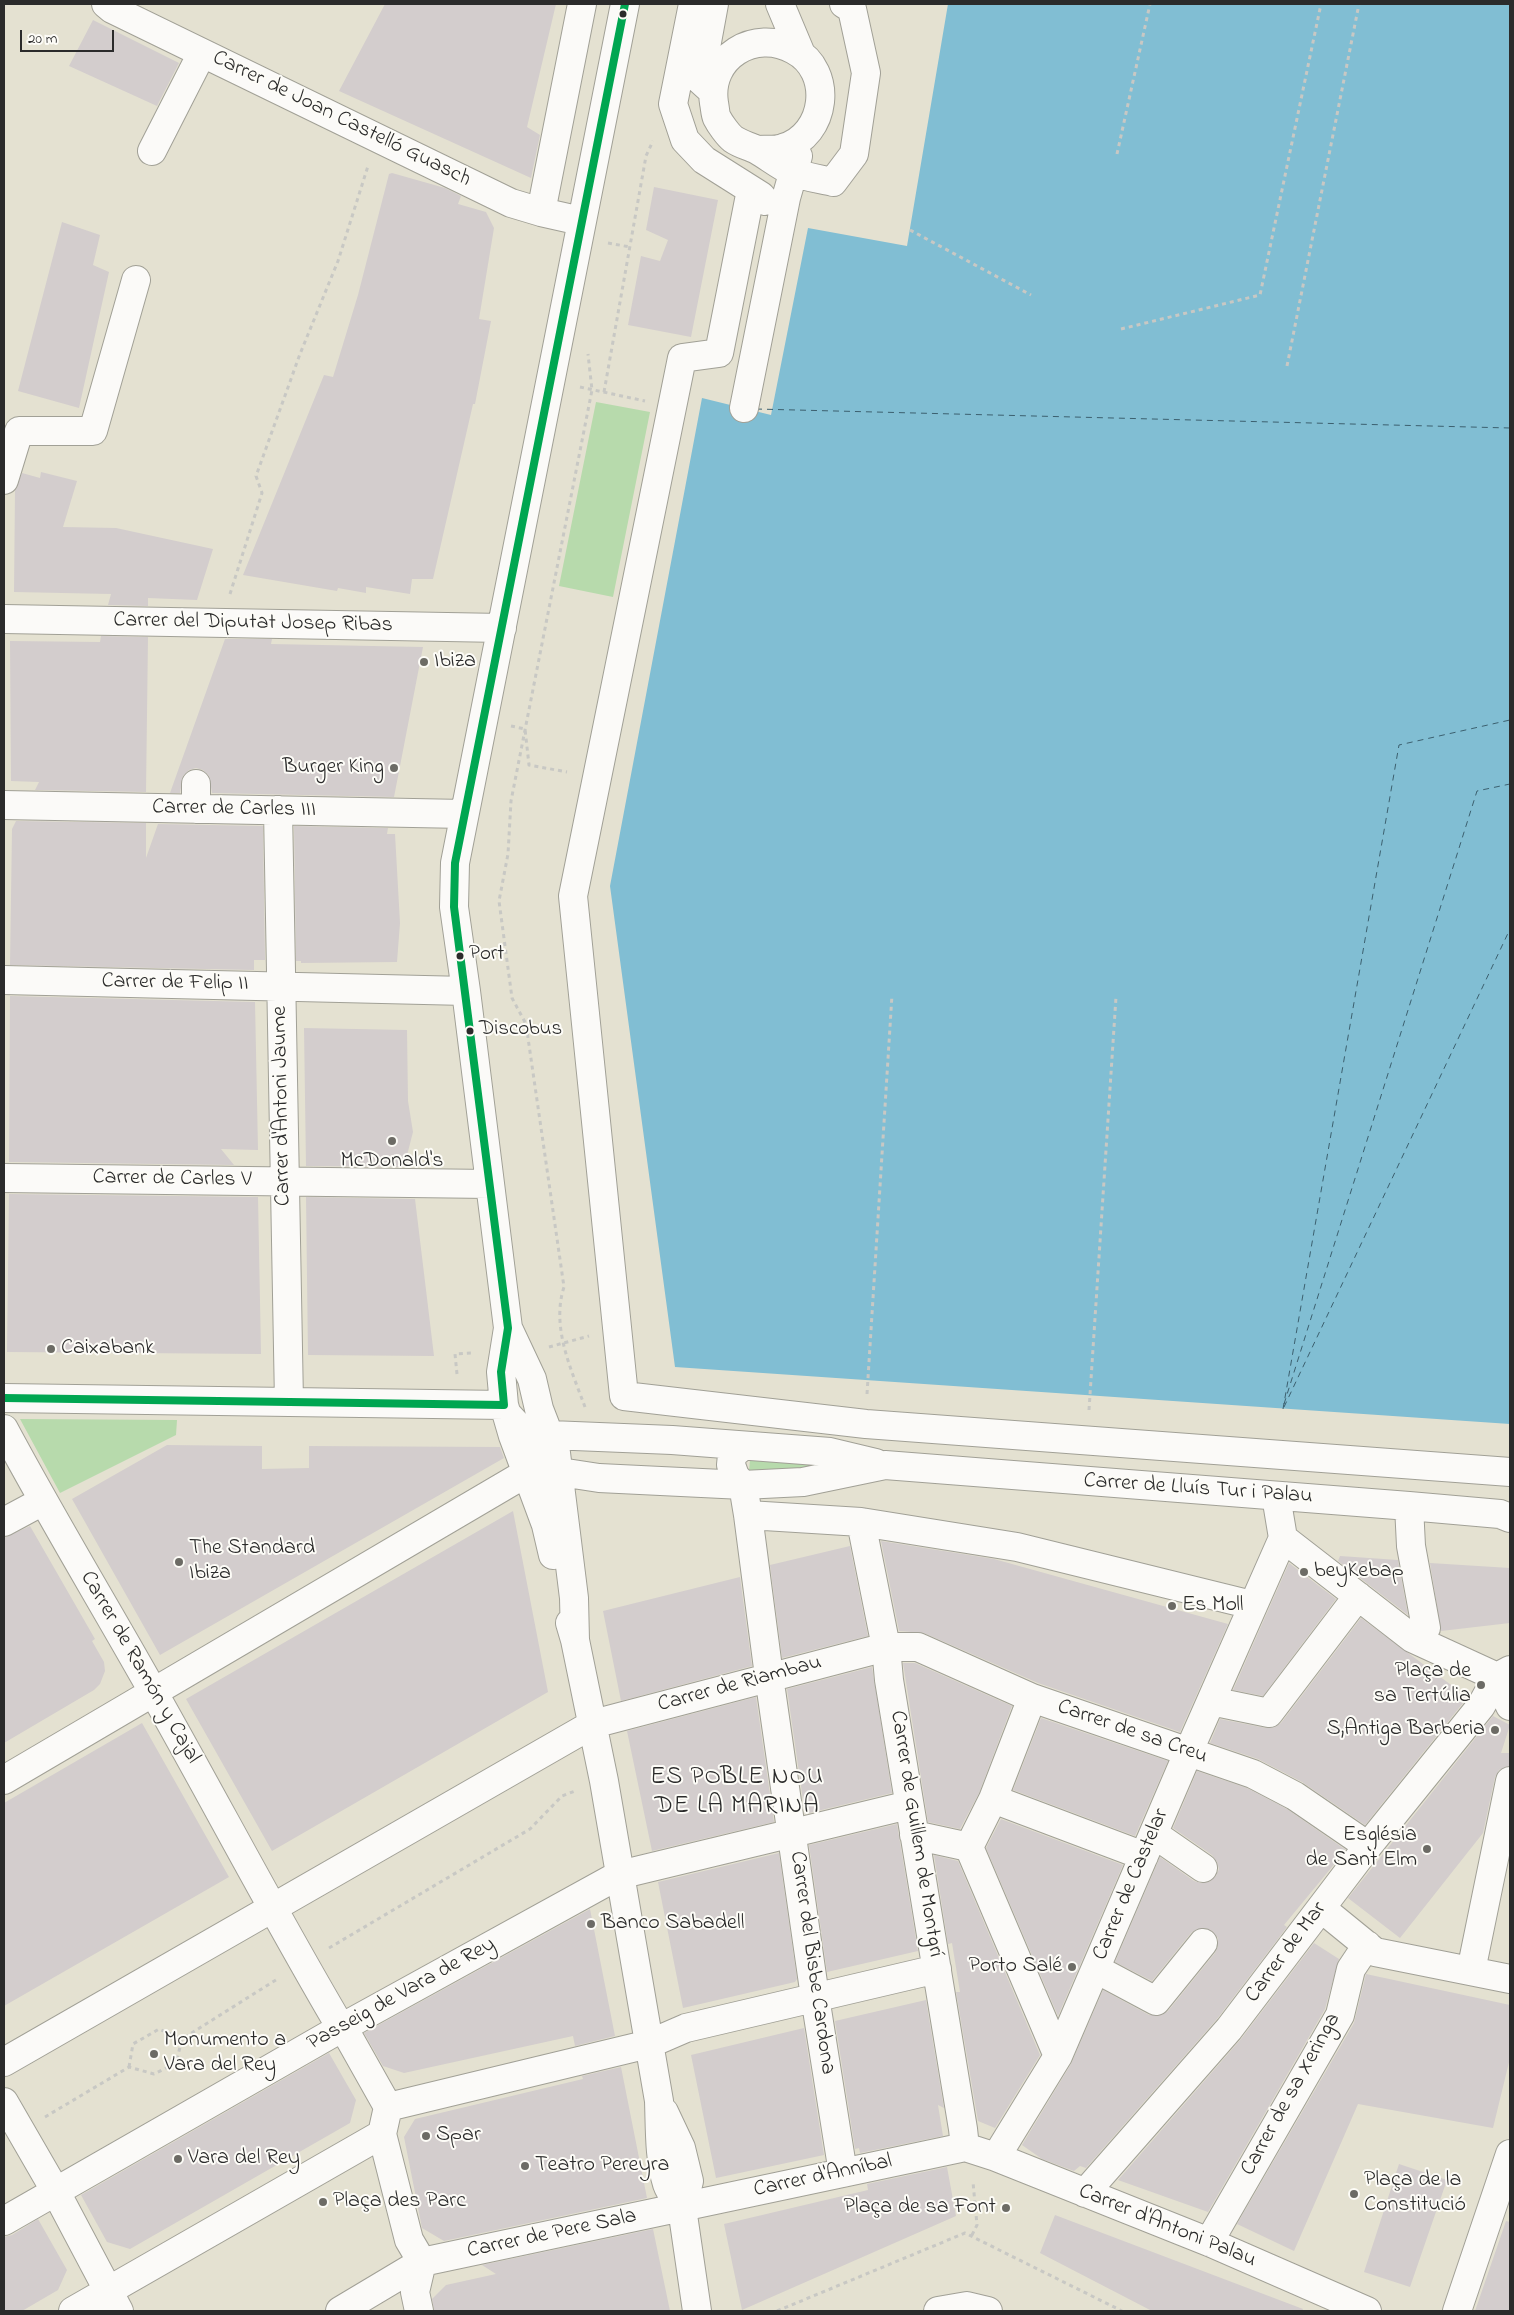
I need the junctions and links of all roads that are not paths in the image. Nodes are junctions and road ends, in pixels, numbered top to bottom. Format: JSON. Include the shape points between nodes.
{"nodes":[{"id":1,"x":106,"y":4,"type":"edge"},
{"id":2,"x":582,"y":4,"type":"edge"},
{"id":3,"x":625,"y":4,"type":"edge"},
{"id":4,"x":692,"y":4,"type":"edge"},
{"id":5,"x":714,"y":4,"type":"edge"},
{"id":6,"x":780,"y":4,"type":"edge"},
{"id":7,"x":844,"y":4,"type":"edge"},
{"id":8,"x":202,"y":53,"type":"junction"},
{"id":9,"x":802,"y":54,"type":"junction"},
{"id":10,"x":712,"y":91,"type":"junction"},
{"id":11,"x":804,"y":137,"type":"junction"},
{"id":12,"x":757,"y":150,"type":"junction"},
{"id":13,"x":152,"y":151,"type":"dead end"},
{"id":14,"x":793,"y":172,"type":"junction"},
{"id":15,"x":751,"y":190,"type":"junction"},
{"id":16,"x":541,"y":212,"type":"junction"},
{"id":17,"x":581,"y":221,"type":"junction"},
{"id":18,"x":781,"y":226,"type":"junction"},
{"id":19,"x":136,"y":280,"type":"dead end"},
{"id":20,"x":744,"y":408,"type":"dead end"},
{"id":21,"x":4,"y":480,"type":"edge"},
{"id":22,"x":4,"y":620,"type":"edge"},
{"id":23,"x":502,"y":628,"type":"junction"},
{"id":24,"x":4,"y":805,"type":"edge"},
{"id":25,"x":278,"y":810,"type":"junction"},
{"id":26,"x":464,"y":814,"type":"junction"},
{"id":27,"x":4,"y":980,"type":"edge"},
{"id":28,"x":281,"y":986,"type":"junction"},
{"id":29,"x":466,"y":991,"type":"junction"},
{"id":30,"x":4,"y":1178,"type":"edge"},
{"id":31,"x":285,"y":1181,"type":"junction"},
{"id":32,"x":490,"y":1184,"type":"junction"},
{"id":33,"x":508,"y":1328,"type":"junction"},
{"id":34,"x":501,"y":1372,"type":"junction"},
{"id":35,"x":532,"y":1379,"type":"junction"},
{"id":36,"x":4,"y":1398,"type":"edge"},
{"id":37,"x":289,"y":1402,"type":"junction"},
{"id":38,"x":505,"y":1409,"type":"junction"},
{"id":39,"x":4,"y":1429,"type":"edge"},
{"id":40,"x":550,"y":1435,"type":"junction"},
{"id":41,"x":672,"y":1440,"type":"junction"},
{"id":42,"x":743,"y":1446,"type":"junction"},
{"id":43,"x":885,"y":1465,"type":"junction"},
{"id":44,"x":528,"y":1472,"type":"junction"},
{"id":45,"x":1510,"y":1472,"type":"edge"},
{"id":46,"x":570,"y":1473,"type":"junction"},
{"id":47,"x":673,"y":1480,"type":"junction"},
{"id":48,"x":743,"y":1485,"type":"junction"},
{"id":49,"x":1276,"y":1496,"type":"junction"},
{"id":50,"x":42,"y":1501,"type":"junction"},
{"id":51,"x":1409,"y":1506,"type":"junction"},
{"id":52,"x":748,"y":1515,"type":"junction"},
{"id":53,"x":1510,"y":1518,"type":"edge"},
{"id":54,"x":4,"y":1522,"type":"edge"},
{"id":55,"x":861,"y":1522,"type":"junction"},
{"id":56,"x":1283,"y":1538,"type":"junction"},
{"id":57,"x":1358,"y":1596,"type":"junction"},
{"id":58,"x":1252,"y":1605,"type":"junction"},
{"id":59,"x":1419,"y":1633,"type":"junction"},
{"id":60,"x":575,"y":1640,"type":"junction"},
{"id":61,"x":886,"y":1646,"type":"junction"},
{"id":62,"x":1504,"y":1673,"type":"edge"},
{"id":63,"x":769,"y":1676,"type":"junction"},
{"id":64,"x":154,"y":1692,"type":"junction"},
{"id":65,"x":1032,"y":1698,"type":"junction"},
{"id":66,"x":1211,"y":1701,"type":"junction"},
{"id":67,"x":1510,"y":1706,"type":"edge"},
{"id":68,"x":593,"y":1724,"type":"junction"},
{"id":69,"x":1188,"y":1753,"type":"junction"},
{"id":70,"x":4,"y":1780,"type":"edge"},
{"id":71,"x":1510,"y":1780,"type":"edge"},
{"id":72,"x":993,"y":1799,"type":"junction"},
{"id":73,"x":909,"y":1805,"type":"junction"},
{"id":74,"x":792,"y":1833,"type":"junction"},
{"id":75,"x":914,"y":1835,"type":"junction"},
{"id":76,"x":1149,"y":1845,"type":"junction"},
{"id":77,"x":1368,"y":1846,"type":"junction"},
{"id":78,"x":969,"y":1847,"type":"junction"},
{"id":79,"x":1203,"y":1868,"type":"dead end"},
{"id":80,"x":620,"y":1875,"type":"junction"},
{"id":81,"x":274,"y":1907,"type":"junction"},
{"id":82,"x":1321,"y":1908,"type":"junction"},
{"id":83,"x":1203,"y":1943,"type":"dead end"},
{"id":84,"x":1367,"y":1945,"type":"junction"},
{"id":85,"x":937,"y":1969,"type":"junction"},
{"id":86,"x":1096,"y":1969,"type":"junction"},
{"id":87,"x":1471,"y":1971,"type":"junction"},
{"id":88,"x":1510,"y":1979,"type":"edge"},
{"id":89,"x":814,"y":1997,"type":"junction"},
{"id":90,"x":343,"y":2027,"type":"junction"},
{"id":91,"x":649,"y":2044,"type":"junction"},
{"id":92,"x":1058,"y":2056,"type":"junction"},
{"id":93,"x":4,"y":2062,"type":"edge"},
{"id":94,"x":4,"y":2102,"type":"edge"},
{"id":95,"x":388,"y":2107,"type":"junction"},
{"id":96,"x":382,"y":2134,"type":"junction"},
{"id":97,"x":980,"y":2152,"type":"junction"},
{"id":98,"x":1510,"y":2154,"type":"edge"},
{"id":99,"x":843,"y":2173,"type":"junction"},
{"id":100,"x":56,"y":2192,"type":"junction"},
{"id":101,"x":1085,"y":2193,"type":"junction"},
{"id":102,"x":682,"y":2208,"type":"junction"},
{"id":103,"x":4,"y":2221,"type":"edge"},
{"id":104,"x":1209,"y":2242,"type":"junction"},
{"id":105,"x":422,"y":2262,"type":"junction"},
{"id":106,"x":113,"y":2301,"type":"edge"},
{"id":107,"x":73,"y":2311,"type":"edge"},
{"id":108,"x":340,"y":2311,"type":"edge"},
{"id":109,"x":419,"y":2311,"type":"edge"},
{"id":110,"x":697,"y":2311,"type":"edge"},
{"id":111,"x":938,"y":2311,"type":"edge"},
{"id":112,"x":988,"y":2311,"type":"edge"},
{"id":113,"x":1367,"y":2311,"type":"edge"},
{"id":114,"x":1457,"y":2311,"type":"edge"}],
"edges":[{"from":1,"to":8,"type":"street","name":"Carrer de Joan Castelló Guasch"},
{"from":2,"to":16,"type":"street"},
{"from":3,"to":17,"type":"street"},
{"from":4,"to":15,"type":"street","via":[[673,104],[685,140],[704,160]]},
{"from":5,"to":10,"type":"street","via":[[700,80]]},
{"from":6,"to":9,"type":"street"},
{"from":7,"to":14,"type":"street","via":[[852,9],[866,72],[854,154],[833,182]]},
{"from":8,"to":13,"type":"street"},
{"from":8,"to":16,"type":"street","name":"Carrer de Joan Castelló Guasch","via":[[502,198]]},
{"from":9,"to":10,"type":"street","via":[[784,44],[765,41],[746,45],[729,56],[718,72]]},
{"from":9,"to":11,"type":"street","via":[[816,72],[822,94],[817,117]]},
{"from":10,"to":12,"type":"street","via":[[716,117],[732,138]]},
{"from":11,"to":12,"type":"street","via":[[783,148]]},
{"from":11,"to":14,"type":"street"},
{"from":12,"to":14,"type":"street"},
{"from":14,"to":18,"type":"street"},
{"from":15,"to":18,"type":"street","via":[[761,196]]},
{"from":15,"to":45,"type":"street","via":[[719,353],[682,358],[572,896],[624,1396],[866,1424]]},
{"from":16,"to":17,"type":"street","name":"Carrer de Joan Castelló Guasch"},
{"from":17,"to":23,"type":"street"},
{"from":18,"to":20,"type":"street"},
{"from":19,"to":21,"type":"street","via":[[93,431],[19,431]]},
{"from":22,"to":23,"type":"street","name":"Carrer del Diputat Josep Ribas"},
{"from":23,"to":26,"type":"street"},
{"from":24,"to":25,"type":"street","name":"Carrer de Carles III","via":[[196,797]]},
{"from":25,"to":26,"type":"street","name":"Carrer de Carles III"},
{"from":25,"to":28,"type":"street","name":"Carrer d'Antoni Jaume"},
{"from":26,"to":29,"type":"street","via":[[455,863],[454,907]]},
{"from":27,"to":28,"type":"street","name":"Carrer de Felip II"},
{"from":28,"to":29,"type":"street","name":"Carrer de Felip II"},
{"from":28,"to":31,"type":"street","name":"Carrer d'Antoni Jaume"},
{"from":29,"to":32,"type":"street"},
{"from":30,"to":31,"type":"street","name":"Carrer de Carles V"},
{"from":31,"to":32,"type":"street","name":"Carrer de Carles V"},
{"from":31,"to":37,"type":"street","name":"Carrer d'Antoni Jaume"},
{"from":32,"to":33,"type":"street"},
{"from":33,"to":34,"type":"street"},
{"from":33,"to":35,"type":"street"},
{"from":34,"to":35,"type":"street","via":[[514,1370]]},
{"from":34,"to":38,"type":"street"},
{"from":35,"to":40,"type":"street"},
{"from":36,"to":37,"type":"street"},
{"from":37,"to":38,"type":"street"},
{"from":38,"to":44,"type":"street"},
{"from":38,"to":46,"type":"street"},
{"from":39,"to":50,"type":"street","name":"Carrer de Ramón y Cajal"},
{"from":40,"to":41,"type":"street","name":"Carrer de Lluís Tur i Palau"},
{"from":40,"to":46,"type":"street"},
{"from":41,"to":42,"type":"street","name":"Carrer de Lluís Tur i Palau"},
{"from":41,"to":47,"type":"street","via":[[680,1446],[686,1462],[684,1470]]},
{"from":42,"to":43,"type":"street","name":"Carrer de Lluís Tur i Palau","via":[[830,1452]]},
{"from":42,"to":48,"type":"street","via":[[732,1455],[731,1465]]},
{"from":43,"to":48,"type":"street","name":"Carrer de Lluís Tur i Palau","via":[[803,1482]]},
{"from":43,"to":49,"type":"street","name":"Carrer de Lluís Tur i Palau"},
{"from":44,"to":46,"type":"street","name":"Carrer de Lluís Tur i Palau"},
{"from":44,"to":60,"type":"street","via":[[546,1525],[562,1602]]},
{"from":44,"to":64,"type":"street"},
{"from":46,"to":47,"type":"street","name":"Carrer de Lluís Tur i Palau","via":[[600,1478]]},
{"from":46,"to":60,"type":"street"},
{"from":47,"to":48,"type":"street","name":"Carrer de Lluís Tur i Palau"},
{"from":48,"to":52,"type":"street","name":"Carrer del Bisbe Cardona"},
{"from":49,"to":51,"type":"street","name":"Carrer de Lluís Tur i Palau"},
{"from":49,"to":56,"type":"street"},
{"from":50,"to":54,"type":"street"},
{"from":50,"to":64,"type":"street","name":"Carrer de Ramón y Cajal"},
{"from":51,"to":53,"type":"street","name":"Carrer de Lluís Tur i Palau","via":[[1500,1514]]},
{"from":51,"to":59,"type":"street"},
{"from":52,"to":55,"type":"street"},
{"from":52,"to":63,"type":"street","name":"Carrer del Bisbe Cardona"},
{"from":55,"to":58,"type":"street","via":[[1017,1547]]},
{"from":55,"to":61,"type":"street","name":"Carrer de Guillem de Montgrí"},
{"from":56,"to":57,"type":"street"},
{"from":56,"to":58,"type":"street","name":"Carrer de Lluís Tur i Palau"},
{"from":57,"to":59,"type":"street"},
{"from":57,"to":66,"type":"street","via":[[1269,1713]]},
{"from":58,"to":66,"type":"street","name":"Carrer de Castelar"},
{"from":59,"to":62,"type":"street"},
{"from":60,"to":68,"type":"street"},
{"from":61,"to":63,"type":"street","name":"Carrer de Riambau"},
{"from":61,"to":65,"type":"street","name":"Carrer de sa Creu","via":[[918,1647]]},
{"from":61,"to":73,"type":"street","name":"Carrer de Guillem de Montgrí"},
{"from":62,"to":67,"type":"street"},
{"from":62,"to":77,"type":"street","name":"Carrer de Mar"},
{"from":63,"to":68,"type":"street","name":"Carrer de Riambau"},
{"from":63,"to":74,"type":"street","name":"Carrer del Bisbe Cardona"},
{"from":64,"to":70,"type":"street"},
{"from":64,"to":81,"type":"street","name":"Carrer de Ramón y Cajal"},
{"from":65,"to":69,"type":"street","name":"Carrer de sa Creu"},
{"from":65,"to":72,"type":"street"},
{"from":66,"to":69,"type":"street","name":"Carrer de Castelar"},
{"from":68,"to":80,"type":"street"},
{"from":68,"to":81,"type":"street"},
{"from":69,"to":76,"type":"street","name":"Carrer de Castelar"},
{"from":69,"to":77,"type":"street","name":"Carrer de sa Creu","via":[[1253,1774],[1295,1796]]},
{"from":71,"to":87,"type":"street"},
{"from":72,"to":76,"type":"street"},
{"from":72,"to":78,"type":"street"},
{"from":73,"to":74,"type":"street","name":"Passeig de Vara de Rey"},
{"from":73,"to":75,"type":"street","name":"Carrer de Guillem de Montgrí"},
{"from":74,"to":80,"type":"street","name":"Passeig de Vara de Rey"},
{"from":74,"to":89,"type":"street","name":"Carrer del Bisbe Cardona"},
{"from":75,"to":78,"type":"street"},
{"from":75,"to":85,"type":"street","name":"Carrer de Guillem de Montgrí"},
{"from":76,"to":79,"type":"street"},
{"from":76,"to":86,"type":"street","name":"Carrer de Castelar"},
{"from":77,"to":82,"type":"street","name":"Carrer de Mar"},
{"from":78,"to":92,"type":"street"},
{"from":80,"to":90,"type":"street","name":"Passeig de Vara de Rey"},
{"from":80,"to":91,"type":"street"},
{"from":81,"to":90,"type":"street","name":"Carrer de Ramón y Cajal","via":[[303,1963]]},
{"from":81,"to":93,"type":"street"},
{"from":82,"to":84,"type":"street"},
{"from":82,"to":101,"type":"street","name":"Carrer de Mar","via":[[1230,2029]]},
{"from":83,"to":86,"type":"street","via":[[1156,2001]]},
{"from":84,"to":87,"type":"street","via":[[1375,1952]]},
{"from":84,"to":104,"type":"street","name":"Carrer de sa Xeringa","via":[[1352,1969],[1340,2015]]},
{"from":85,"to":89,"type":"street"},
{"from":85,"to":97,"type":"street","name":"Carrer de Guillem de Montgrí"},
{"from":86,"to":92,"type":"street","name":"Carrer de Castelar"},
{"from":87,"to":88,"type":"street"},
{"from":89,"to":91,"type":"street","via":[[686,2028]]},
{"from":89,"to":99,"type":"street","name":"Carrer del Bisbe Cardona"},
{"from":90,"to":95,"type":"street","name":"Carrer de Ramón y Cajal"},
{"from":90,"to":100,"type":"street","name":"Passeig de Vara de Rey"},
{"from":91,"to":95,"type":"street"},
{"from":91,"to":102,"type":"street","via":[[668,2186]]},
{"from":92,"to":97,"type":"street","name":"Carrer de Castelar"},
{"from":94,"to":100,"type":"street"},
{"from":95,"to":96,"type":"street"},
{"from":96,"to":105,"type":"street","via":[[409,2240]]},
{"from":96,"to":106,"type":"street"},
{"from":97,"to":99,"type":"street","name":"Carrer d'Anníbal"},
{"from":97,"to":101,"type":"street","name":"Carrer d'Antoni Palau"},
{"from":98,"to":114,"type":"street"},
{"from":99,"to":102,"type":"street","name":"Carrer d'Anníbal"},
{"from":100,"to":103,"type":"street","name":"Passeig de Vara de Rey"},
{"from":100,"to":106,"type":"street"},
{"from":101,"to":104,"type":"street","name":"Carrer d'Antoni Palau"},
{"from":102,"to":105,"type":"street","name":"Carrer de Pere Sala"},
{"from":102,"to":110,"type":"street"},
{"from":104,"to":113,"type":"street","name":"Carrer d'Antoni Palau"},
{"from":105,"to":108,"type":"street","name":"Carrer de Pere Sala"},
{"from":105,"to":109,"type":"street","via":[[416,2292]]},
{"from":106,"to":107,"type":"street"},
{"from":111,"to":112,"type":"street","via":[[967,2306]]}]}
